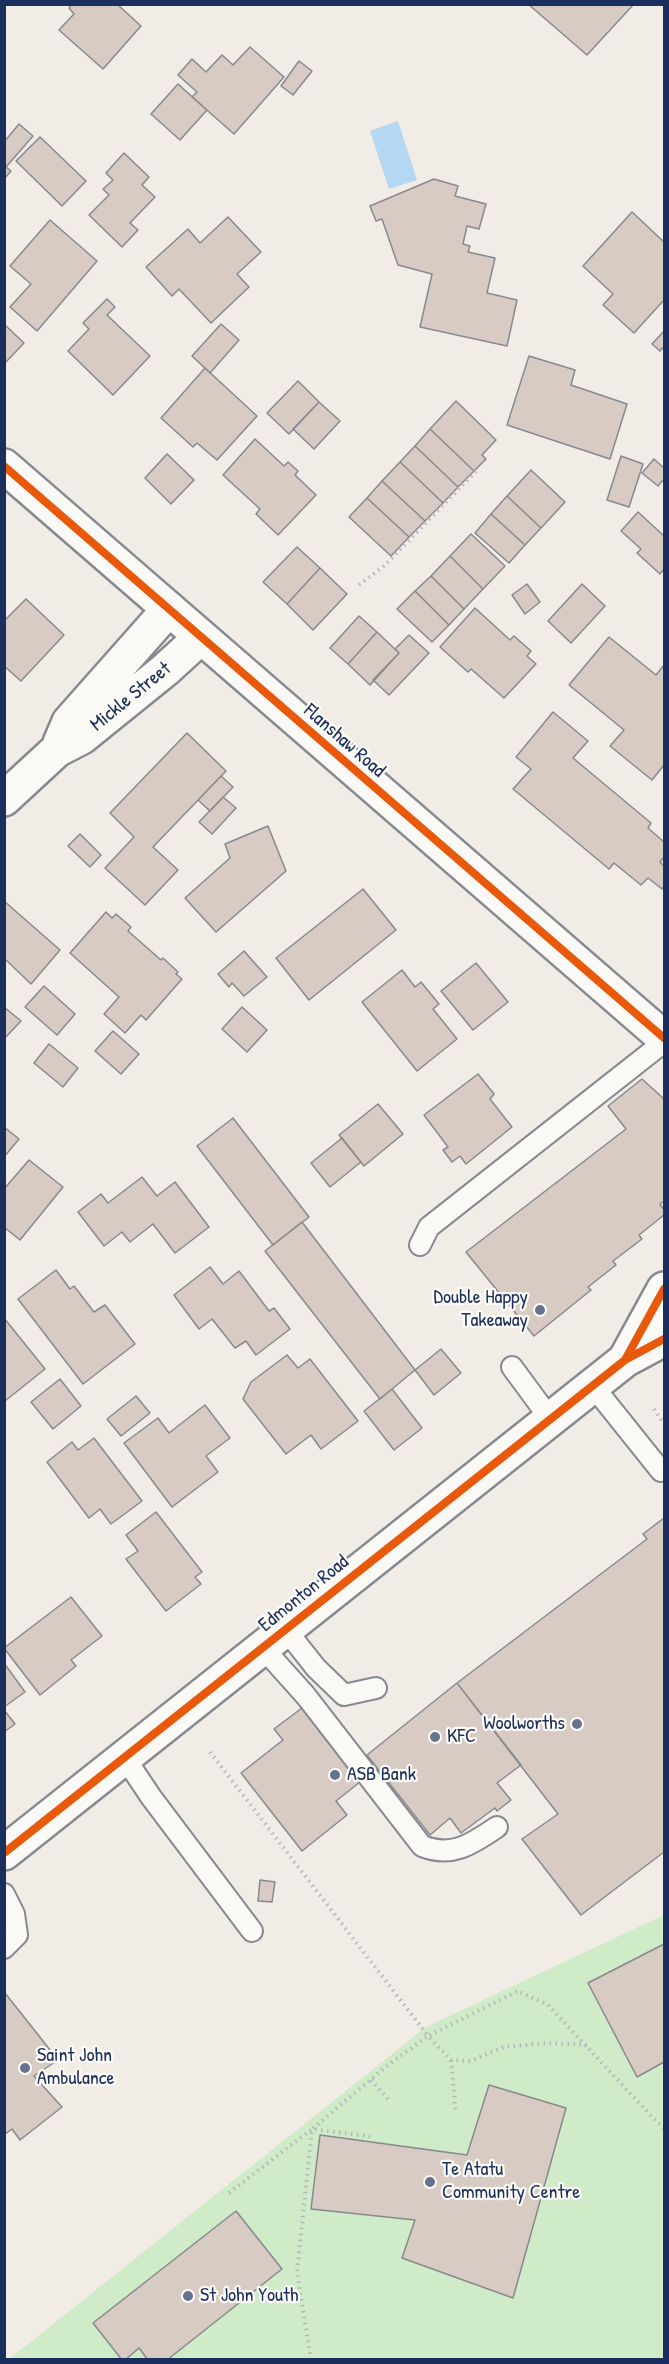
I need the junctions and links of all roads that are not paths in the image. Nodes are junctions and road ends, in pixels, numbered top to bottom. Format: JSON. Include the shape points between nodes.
{"nodes":[{"id":1,"x":4,"y":466,"type":"edge"},
{"id":2,"x":169,"y":609,"type":"junction"},
{"id":3,"x":200,"y":638,"type":"junction"},
{"id":4,"x":57,"y":750,"type":"junction"},
{"id":5,"x":4,"y":799,"type":"edge"},
{"id":6,"x":664,"y":1040,"type":"edge"},
{"id":7,"x":420,"y":1245,"type":"dead end"},
{"id":8,"x":664,"y":1289,"type":"edge"},
{"id":9,"x":664,"y":1339,"type":"edge"},
{"id":10,"x":625,"y":1360,"type":"junction"},
{"id":11,"x":512,"y":1367,"type":"dead end"},
{"id":12,"x":593,"y":1386,"type":"junction"},
{"id":13,"x":551,"y":1420,"type":"junction"},
{"id":14,"x":662,"y":1471,"type":"dead end"},
{"id":15,"x":274,"y":1639,"type":"junction"},
{"id":16,"x":376,"y":1688,"type":"dead end"},
{"id":17,"x":125,"y":1758,"type":"junction"},
{"id":18,"x":497,"y":1827,"type":"dead end"},
{"id":19,"x":4,"y":1853,"type":"edge"},
{"id":20,"x":4,"y":1894,"type":"edge"},
{"id":21,"x":252,"y":1931,"type":"dead end"},
{"id":22,"x":4,"y":1948,"type":"edge"}],
"edges":[{"from":1,"to":2,"type":"street","name":"Flanshaw Road"},
{"from":2,"to":3,"type":"street","name":"Flanshaw Road"},
{"from":2,"to":4,"type":"street","name":"Mickle Street","via":[[69,722]]},
{"from":3,"to":4,"type":"street","name":"Mickle Street","via":[[82,737]]},
{"from":3,"to":6,"type":"street","name":"Flanshaw Road"},
{"from":4,"to":5,"type":"street","name":"Mickle Street"},
{"from":6,"to":7,"type":"lane","via":[[429,1227]]},
{"from":8,"to":10,"type":"street","name":"Edmonton Road"},
{"from":9,"to":10,"type":"street","name":"Edmonton Road"},
{"from":10,"to":12,"type":"street","name":"Edmonton Road"},
{"from":11,"to":13,"type":"lane"},
{"from":12,"to":13,"type":"street","name":"Edmonton Road"},
{"from":12,"to":14,"type":"lane"},
{"from":13,"to":15,"type":"street","name":"Edmonton Road"},
{"from":15,"to":16,"type":"lane","via":[[316,1668],[344,1695]]},
{"from":15,"to":17,"type":"street","name":"Edmonton Road"},
{"from":15,"to":18,"type":"lane","via":[[306,1696],[422,1846],[454,1851]]},
{"from":17,"to":19,"type":"street","name":"Edmonton Road"},
{"from":17,"to":21,"type":"lane"},
{"from":20,"to":22,"type":"lane","via":[[14,1914],[17,1935]]}]}
